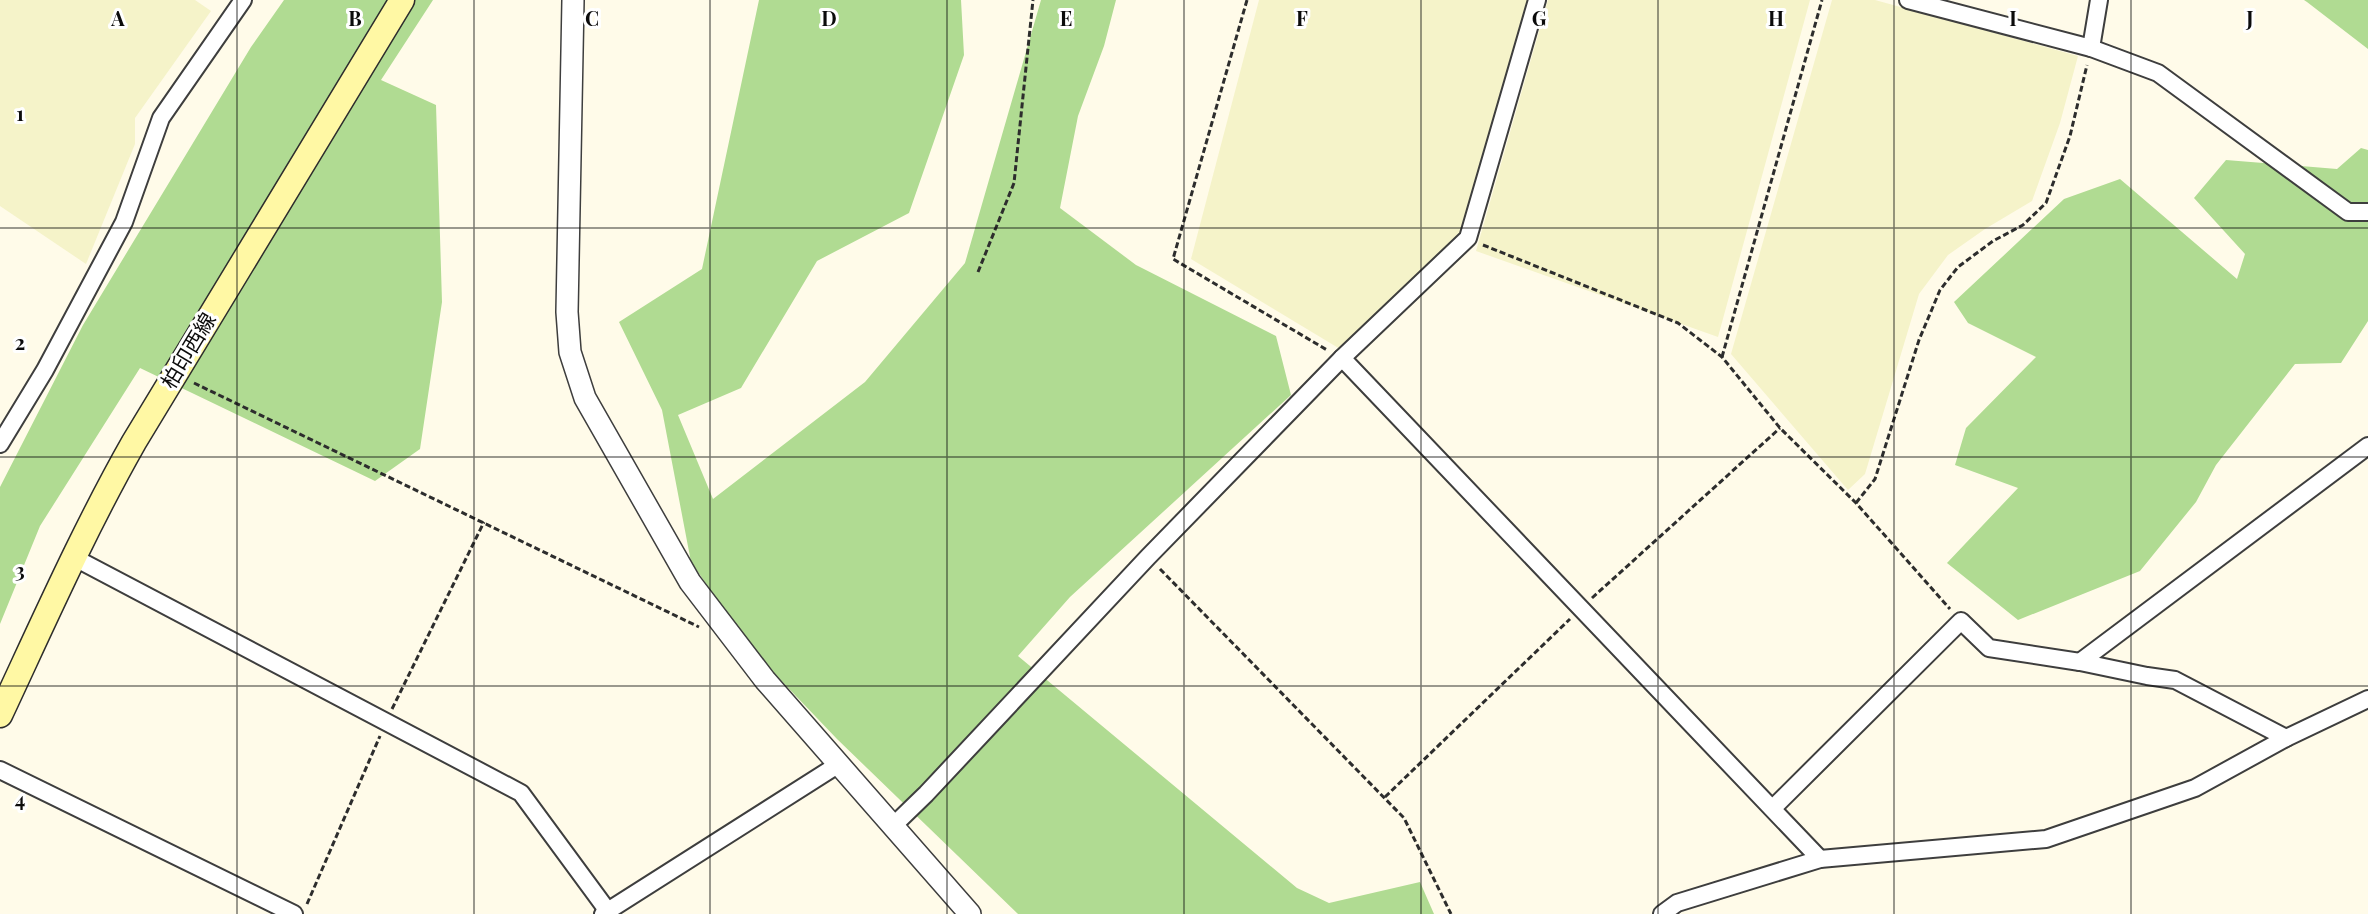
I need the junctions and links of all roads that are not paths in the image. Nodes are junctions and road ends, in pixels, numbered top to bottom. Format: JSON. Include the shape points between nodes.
{"nodes":[{"id":1,"x":243,"y":0,"type":"edge"},
{"id":2,"x":402,"y":0,"type":"edge"},
{"id":3,"x":573,"y":0,"type":"edge"},
{"id":4,"x":1537,"y":0,"type":"edge"},
{"id":5,"x":1908,"y":0,"type":"edge"},
{"id":6,"x":2099,"y":0,"type":"edge"},
{"id":7,"x":2091,"y":48,"type":"junction"},
{"id":8,"x":2368,"y":212,"type":"edge"},
{"id":9,"x":1342,"y":358,"type":"junction"},
{"id":10,"x":0,"y":444,"type":"edge"},
{"id":11,"x":2368,"y":446,"type":"edge"},
{"id":12,"x":73,"y":557,"type":"junction"},
{"id":13,"x":2080,"y":662,"type":"junction"},
{"id":14,"x":2368,"y":699,"type":"edge"},
{"id":15,"x":0,"y":714,"type":"edge"},
{"id":16,"x":2286,"y":738,"type":"junction"},
{"id":17,"x":839,"y":764,"type":"junction"},
{"id":18,"x":0,"y":770,"type":"edge"},
{"id":19,"x":1773,"y":808,"type":"junction"},
{"id":20,"x":893,"y":826,"type":"junction"},
{"id":21,"x":1820,"y":859,"type":"junction"},
{"id":22,"x":607,"y":913,"type":"edge"},
{"id":23,"x":294,"y":914,"type":"edge"},
{"id":24,"x":970,"y":914,"type":"edge"},
{"id":25,"x":1662,"y":914,"type":"edge"}],
"edges":[{"from":1,"to":10,"type":"street","via":[[161,118],[124,222],[45,370]]},
{"from":2,"to":12,"type":"main road","name":"柏印西線","via":[[134,442]]},
{"from":3,"to":17,"type":"street","via":[[567,312],[570,352],[585,398],[690,582],[765,680]]},
{"from":4,"to":9,"type":"street","via":[[1467,238]]},
{"from":5,"to":7,"type":"street"},
{"from":6,"to":7,"type":"street"},
{"from":7,"to":8,"type":"street","via":[[2158,73],[2348,212]]},
{"from":9,"to":19,"type":"street"},
{"from":9,"to":20,"type":"street"},
{"from":11,"to":13,"type":"street"},
{"from":12,"to":15,"type":"main road","name":"柏印西線"},
{"from":12,"to":22,"type":"street","via":[[521,793]]},
{"from":13,"to":16,"type":"street","via":[[2175,680]]},
{"from":13,"to":19,"type":"street","via":[[1989,648],[1961,621]]},
{"from":14,"to":16,"type":"street"},
{"from":16,"to":21,"type":"street","via":[[2195,788],[2046,839]]},
{"from":17,"to":20,"type":"street"},
{"from":17,"to":22,"type":"street"},
{"from":18,"to":23,"type":"street"},
{"from":19,"to":21,"type":"street"},
{"from":20,"to":24,"type":"street"},
{"from":21,"to":25,"type":"street","via":[[1677,903]]}]}
